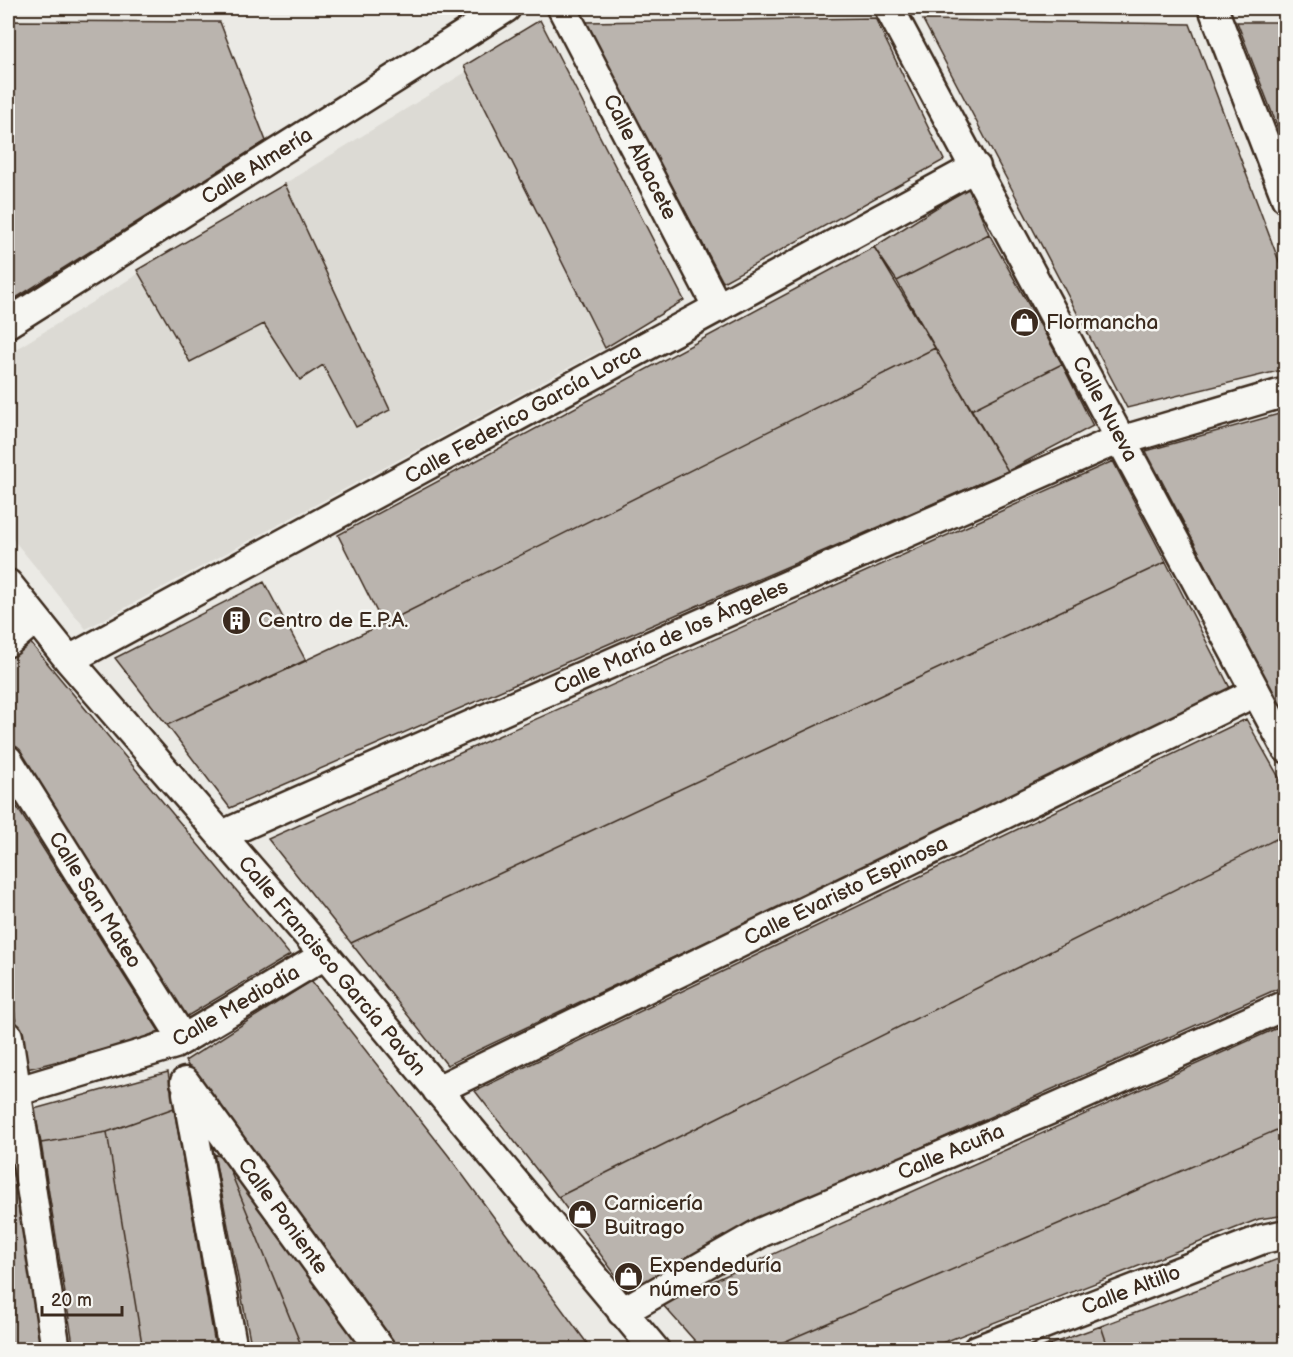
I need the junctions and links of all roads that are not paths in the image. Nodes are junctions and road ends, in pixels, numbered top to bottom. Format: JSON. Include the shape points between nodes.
{"nodes":[{"id":1,"x":506,"y":8,"type":"edge"},
{"id":2,"x":561,"y":8,"type":"edge"},
{"id":3,"x":890,"y":8,"type":"edge"},
{"id":4,"x":1213,"y":8,"type":"edge"},
{"id":5,"x":976,"y":167,"type":"junction"},
{"id":6,"x":1286,"y":198,"type":"edge"},
{"id":7,"x":718,"y":308,"type":"junction"},
{"id":8,"x":8,"y":323,"type":"edge"},
{"id":9,"x":1286,"y":393,"type":"edge"},
{"id":10,"x":1121,"y":439,"type":"junction"},
{"id":11,"x":8,"y":584,"type":"edge"},
{"id":12,"x":35,"y":619,"type":"junction"},
{"id":13,"x":8,"y":642,"type":"edge"},
{"id":14,"x":69,"y":660,"type":"junction"},
{"id":15,"x":1256,"y":692,"type":"junction"},
{"id":16,"x":1286,"y":748,"type":"edge"},
{"id":17,"x":8,"y":760,"type":"edge"},
{"id":18,"x":222,"y":835,"type":"junction"},
{"id":19,"x":325,"y":955,"type":"junction"},
{"id":20,"x":1286,"y":1005,"type":"edge"},
{"id":21,"x":8,"y":1036,"type":"edge"},
{"id":22,"x":179,"y":1042,"type":"junction"},
{"id":23,"x":185,"y":1082,"type":"junction"},
{"id":24,"x":437,"y":1090,"type":"junction"},
{"id":25,"x":11,"y":1093,"type":"edge"},
{"id":26,"x":1286,"y":1234,"type":"edge"},
{"id":27,"x":622,"y":1312,"type":"junction"},
{"id":28,"x":56,"y":1350,"type":"edge"},
{"id":29,"x":233,"y":1350,"type":"edge"},
{"id":30,"x":381,"y":1350,"type":"edge"},
{"id":31,"x":656,"y":1350,"type":"edge"},
{"id":32,"x":977,"y":1350,"type":"edge"}],
"edges":[{"from":1,"to":8,"type":"street","name":"Calle Almería"},
{"from":2,"to":7,"type":"street","name":"Calle Albacete"},
{"from":3,"to":5,"type":"street","name":"Calle Nueva"},
{"from":4,"to":6,"type":"street"},
{"from":5,"to":7,"type":"street","name":"Calle Federico García Lorca"},
{"from":5,"to":10,"type":"street","name":"Calle Nueva"},
{"from":7,"to":14,"type":"street","name":"Calle Federico García Lorca"},
{"from":9,"to":10,"type":"street","name":"Calle María de los Ángeles"},
{"from":10,"to":15,"type":"street","name":"Calle Nueva"},
{"from":10,"to":18,"type":"street","name":"Calle María de los Ángeles"},
{"from":11,"to":12,"type":"street","name":"Calle Francisco García Pavón"},
{"from":12,"to":13,"type":"street"},
{"from":12,"to":14,"type":"street","name":"Calle Francisco García Pavón"},
{"from":14,"to":18,"type":"street","name":"Calle Francisco García Pavón"},
{"from":15,"to":16,"type":"street","name":"Calle Nueva"},
{"from":15,"to":24,"type":"street","name":"Calle Evaristo Espinosa"},
{"from":17,"to":22,"type":"street","name":"Calle San Mateo"},
{"from":18,"to":19,"type":"street","name":"Calle Francisco García Pavón"},
{"from":19,"to":22,"type":"street","name":"Calle Mediodía"},
{"from":19,"to":24,"type":"street","name":"Calle Francisco García Pavón"},
{"from":20,"to":27,"type":"street","name":"Calle Acuña","via":[[762,1232]]},
{"from":21,"to":25,"type":"street"},
{"from":22,"to":23,"type":"street","name":"Calle San Mateo"},
{"from":22,"to":25,"type":"street","name":"Calle Mediodía"},
{"from":23,"to":29,"type":"street","name":"Calle San Mateo"},
{"from":23,"to":30,"type":"street","name":"Calle Poniente"},
{"from":24,"to":27,"type":"street","name":"Calle Francisco García Pavón"},
{"from":25,"to":28,"type":"street"},
{"from":26,"to":32,"type":"street","name":"Calle Altillo","via":[[1263,1239]]},
{"from":27,"to":31,"type":"street","name":"Calle Francisco García Pavón"}]}
